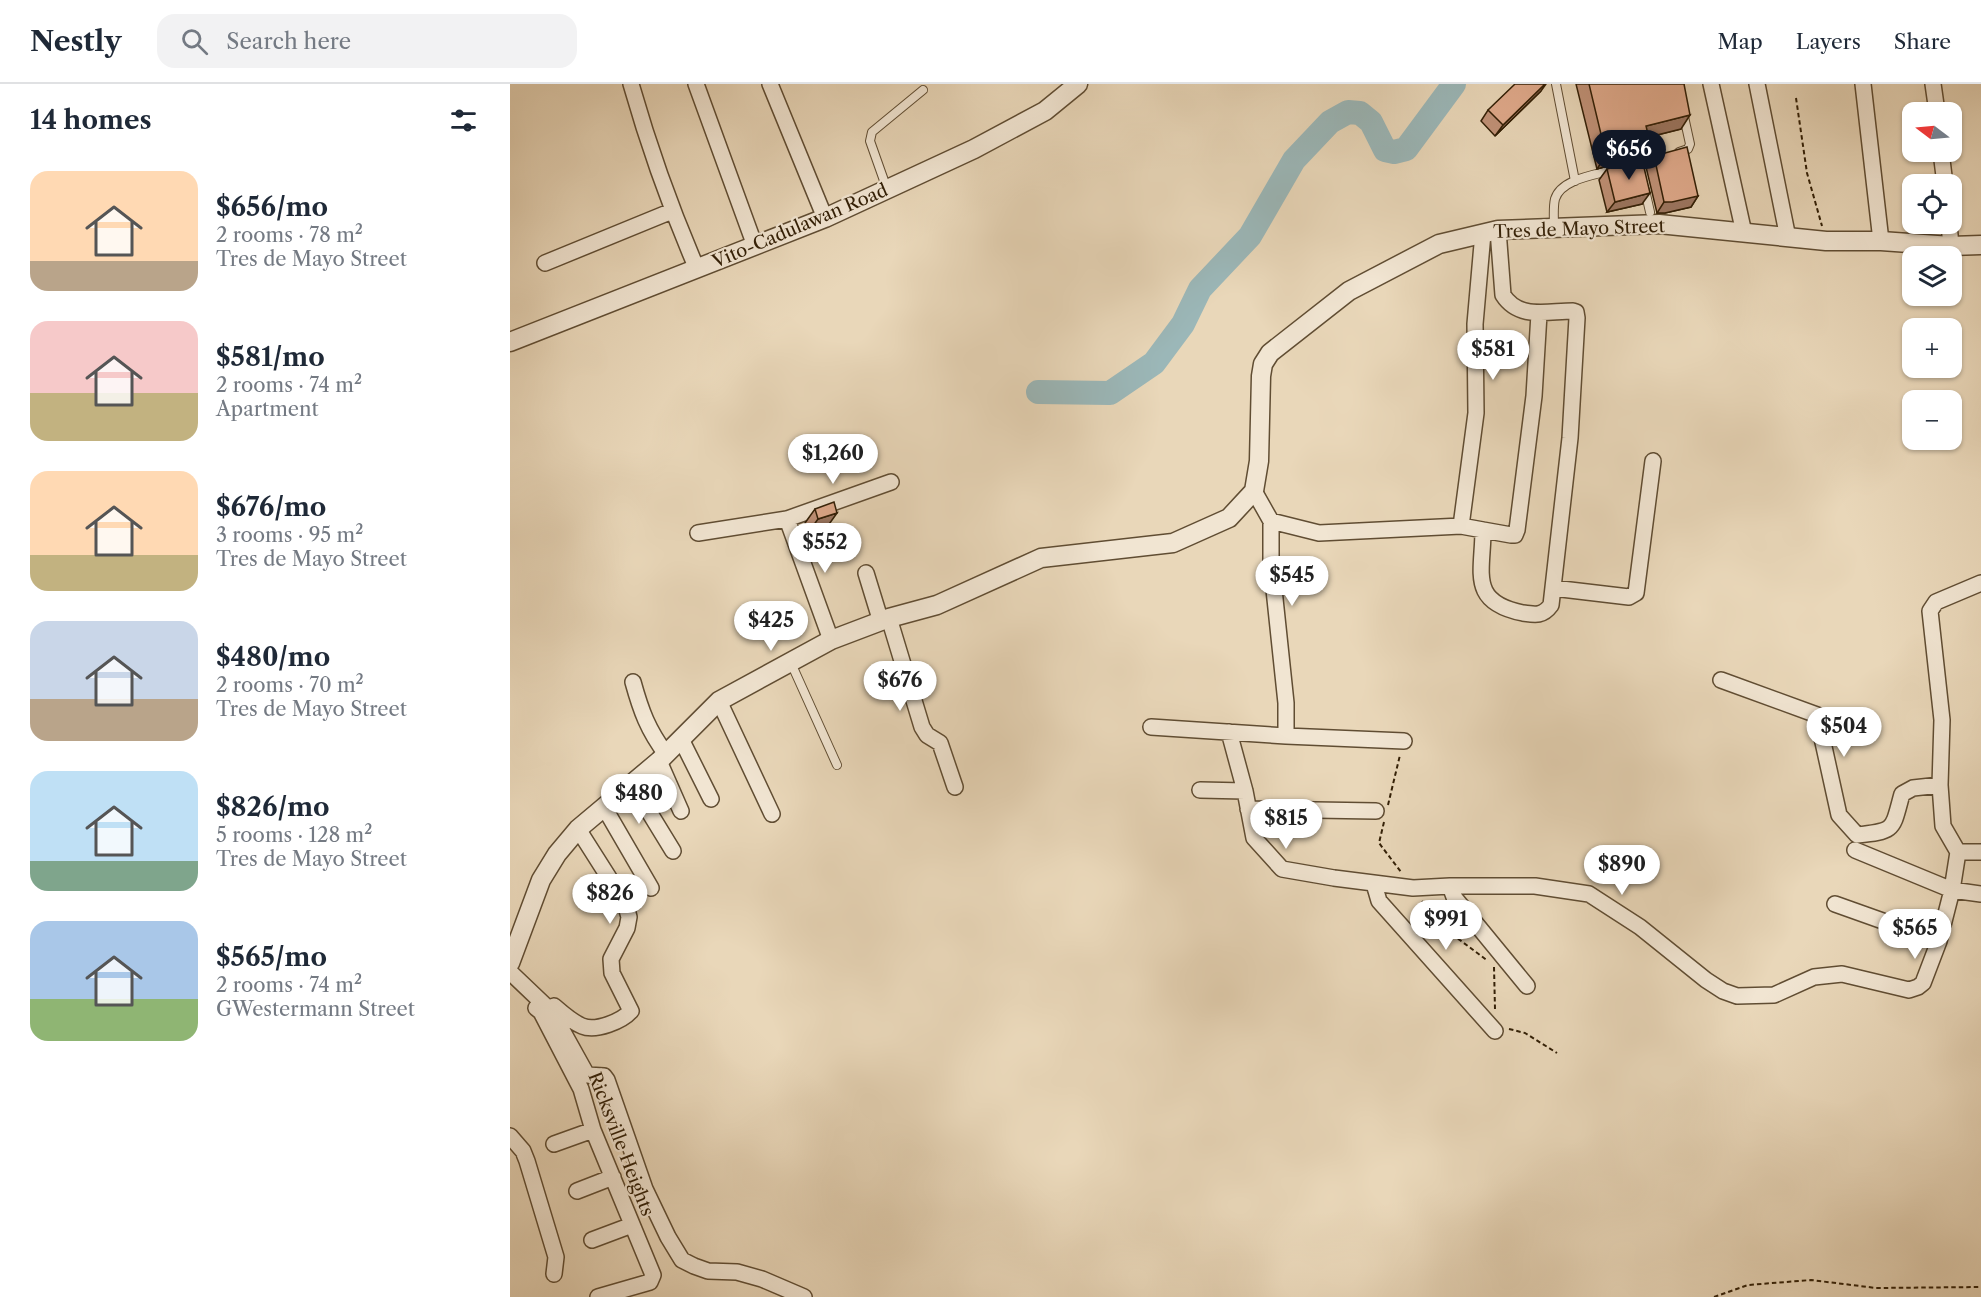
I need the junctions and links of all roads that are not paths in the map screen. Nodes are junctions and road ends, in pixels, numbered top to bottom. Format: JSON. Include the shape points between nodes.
{"nodes":[{"id":1,"x":631,"y":84,"type":"edge"},
{"id":2,"x":696,"y":84,"type":"edge"},
{"id":3,"x":770,"y":84,"type":"edge"},
{"id":4,"x":1078,"y":84,"type":"edge"},
{"id":5,"x":1556,"y":84,"type":"edge"},
{"id":6,"x":1711,"y":84,"type":"edge"},
{"id":7,"x":1757,"y":84,"type":"edge"},
{"id":8,"x":1863,"y":84,"type":"edge"},
{"id":9,"x":1933,"y":84,"type":"edge"},
{"id":10,"x":923,"y":90,"type":"dead end"},
{"id":11,"x":1936,"y":102,"type":"edge"},
{"id":12,"x":1681,"y":104,"type":"edge"},
{"id":13,"x":1639,"y":163,"type":"junction"},
{"id":14,"x":1628,"y":166,"type":"edge"},
{"id":15,"x":1618,"y":169,"type":"edge"},
{"id":16,"x":1641,"y":173,"type":"edge"},
{"id":17,"x":1575,"y":181,"type":"junction"},
{"id":18,"x":1643,"y":182,"type":"edge"},
{"id":19,"x":887,"y":189,"type":"junction"},
{"id":20,"x":672,"y":211,"type":"junction"},
{"id":21,"x":1650,"y":212,"type":"dead end"},
{"id":22,"x":825,"y":218,"type":"junction"},
{"id":23,"x":1554,"y":227,"type":"junction"},
{"id":24,"x":1490,"y":231,"type":"junction"},
{"id":25,"x":1743,"y":233,"type":"junction"},
{"id":26,"x":1950,"y":234,"type":"edge"},
{"id":27,"x":1788,"y":238,"type":"junction"},
{"id":28,"x":1881,"y":241,"type":"junction"},
{"id":29,"x":1981,"y":245,"type":"edge"},
{"id":30,"x":755,"y":246,"type":"junction"},
{"id":31,"x":1951,"y":246,"type":"junction"},
{"id":32,"x":545,"y":263,"type":"dead end"},
{"id":33,"x":697,"y":269,"type":"junction"},
{"id":34,"x":1539,"y":314,"type":"junction"},
{"id":35,"x":510,"y":342,"type":"edge"},
{"id":36,"x":1653,"y":461,"type":"dead end"},
{"id":37,"x":891,"y":482,"type":"dead end"},
{"id":38,"x":1254,"y":491,"type":"junction"},
{"id":39,"x":787,"y":519,"type":"junction"},
{"id":40,"x":1271,"y":521,"type":"junction"},
{"id":41,"x":1461,"y":526,"type":"junction"},
{"id":42,"x":1483,"y":530,"type":"junction"},
{"id":43,"x":698,"y":533,"type":"dead end"},
{"id":44,"x":866,"y":573,"type":"dead end"},
{"id":45,"x":1981,"y":583,"type":"edge"},
{"id":46,"x":1553,"y":588,"type":"junction"},
{"id":47,"x":885,"y":620,"type":"junction"},
{"id":48,"x":831,"y":640,"type":"junction"},
{"id":49,"x":790,"y":662,"type":"junction"},
{"id":50,"x":1721,"y":680,"type":"dead end"},
{"id":51,"x":633,"y":682,"type":"dead end"},
{"id":52,"x":719,"y":701,"type":"junction"},
{"id":53,"x":1151,"y":727,"type":"dead end"},
{"id":54,"x":1229,"y":732,"type":"junction"},
{"id":55,"x":1286,"y":736,"type":"junction"},
{"id":56,"x":681,"y":739,"type":"junction"},
{"id":57,"x":1404,"y":741,"type":"dead end"},
{"id":58,"x":662,"y":758,"type":"junction"},
{"id":59,"x":837,"y":765,"type":"dead end"},
{"id":60,"x":632,"y":784,"type":"junction"},
{"id":61,"x":1941,"y":785,"type":"junction"},
{"id":62,"x":955,"y":787,"type":"dead end"},
{"id":63,"x":1200,"y":790,"type":"dead end"},
{"id":64,"x":1245,"y":790,"type":"junction"},
{"id":65,"x":711,"y":799,"type":"dead end"},
{"id":66,"x":604,"y":807,"type":"junction"},
{"id":67,"x":1248,"y":809,"type":"junction"},
{"id":68,"x":681,"y":811,"type":"dead end"},
{"id":69,"x":1376,"y":811,"type":"dead end"},
{"id":70,"x":772,"y":814,"type":"dead end"},
{"id":71,"x":578,"y":829,"type":"junction"},
{"id":72,"x":1855,"y":850,"type":"dead end"},
{"id":73,"x":673,"y":851,"type":"dead end"},
{"id":74,"x":1958,"y":852,"type":"junction"},
{"id":75,"x":1981,"y":852,"type":"edge"},
{"id":76,"x":1374,"y":884,"type":"junction"},
{"id":77,"x":1450,"y":885,"type":"junction"},
{"id":78,"x":651,"y":888,"type":"dead end"},
{"id":79,"x":1952,"y":890,"type":"junction"},
{"id":80,"x":1981,"y":894,"type":"edge"},
{"id":81,"x":1835,"y":904,"type":"dead end"},
{"id":82,"x":1939,"y":941,"type":"junction"},
{"id":83,"x":510,"y":963,"type":"edge"},
{"id":84,"x":510,"y":984,"type":"edge"},
{"id":85,"x":1527,"y":986,"type":"dead end"},
{"id":86,"x":1495,"y":1030,"type":"dead end"},
{"id":87,"x":594,"y":1130,"type":"junction"},
{"id":88,"x":510,"y":1136,"type":"edge"},
{"id":89,"x":554,"y":1144,"type":"dead end"},
{"id":90,"x":613,"y":1177,"type":"junction"},
{"id":91,"x":577,"y":1191,"type":"dead end"},
{"id":92,"x":632,"y":1225,"type":"junction"},
{"id":93,"x":592,"y":1240,"type":"dead end"},
{"id":94,"x":554,"y":1274,"type":"dead end"},
{"id":95,"x":598,"y":1297,"type":"edge"},
{"id":96,"x":804,"y":1297,"type":"edge"}],
"edges":[{"from":1,"to":20,"type":"street"},
{"from":2,"to":30,"type":"street"},
{"from":3,"to":22,"type":"street"},
{"from":4,"to":19,"type":"street","name":"Vito-Cadulawan Road","via":[[1045,111]]},
{"from":5,"to":17,"type":"lane"},
{"from":6,"to":25,"type":"street"},
{"from":7,"to":27,"type":"street"},
{"from":8,"to":28,"type":"street"},
{"from":9,"to":11,"type":"street"},
{"from":10,"to":19,"type":"lane","via":[[870,136]]},
{"from":12,"to":13,"type":"lane","via":[[1689,148]]},
{"from":13,"to":14,"type":"lane"},
{"from":13,"to":16,"type":"lane"},
{"from":15,"to":17,"type":"lane"},
{"from":17,"to":23,"type":"lane","via":[[1558,193],[1554,201]]},
{"from":18,"to":21,"type":"lane"},
{"from":19,"to":22,"type":"street","name":"Vito-Cadulawan Road"},
{"from":20,"to":32,"type":"street"},
{"from":20,"to":33,"type":"street"},
{"from":22,"to":30,"type":"street","name":"Vito-Cadulawan Road"},
{"from":23,"to":24,"type":"street","name":"Tres de Mayo Street"},
{"from":23,"to":25,"type":"street","name":"Tres de Mayo Street","via":[[1659,224]]},
{"from":24,"to":34,"type":"street","via":[[1503,295],[1518,310]]},
{"from":24,"to":38,"type":"street","name":"Tres de Mayo Street","via":[[1439,244],[1349,291],[1270,353],[1261,376],[1259,461]]},
{"from":24,"to":41,"type":"street","via":[[1475,324],[1476,413]]},
{"from":25,"to":27,"type":"street","name":"Tres de Mayo Street"},
{"from":26,"to":31,"type":"street"},
{"from":27,"to":28,"type":"street","name":"Tres de Mayo Street"},
{"from":28,"to":31,"type":"street","name":"Tres de Mayo Street"},
{"from":29,"to":31,"type":"street","name":"Tres de Mayo Street"},
{"from":30,"to":33,"type":"street","name":"Vito-Cadulawan Road"},
{"from":33,"to":35,"type":"street","name":"Vito-Cadulawan Road"},
{"from":34,"to":42,"type":"street","via":[[1518,530],[1511,535]]},
{"from":34,"to":46,"type":"street","via":[[1573,311],[1577,318],[1570,438]]},
{"from":36,"to":46,"type":"street","via":[[1636,593],[1629,597]]},
{"from":37,"to":39,"type":"street"},
{"from":38,"to":40,"type":"street"},
{"from":38,"to":47,"type":"street","via":[[1229,518],[1173,543],[1041,558],[937,605]]},
{"from":39,"to":43,"type":"street"},
{"from":39,"to":48,"type":"street"},
{"from":40,"to":41,"type":"street","via":[[1319,532]]},
{"from":40,"to":55,"type":"street"},
{"from":41,"to":42,"type":"street"},
{"from":42,"to":46,"type":"street","via":[[1481,582],[1491,600],[1513,611],[1537,616],[1551,605]]},
{"from":44,"to":47,"type":"street"},
{"from":45,"to":61,"type":"street","via":[[1936,602],[1930,611],[1942,720]]},
{"from":47,"to":48,"type":"street"},
{"from":47,"to":62,"type":"street","via":[[922,727],[940,743]]},
{"from":48,"to":49,"type":"street"},
{"from":49,"to":52,"type":"street"},
{"from":49,"to":59,"type":"lane"},
{"from":50,"to":61,"type":"street","via":[[1817,714],[1839,815],[1857,835],[1883,832],[1894,823],[1902,794],[1913,788]]},
{"from":51,"to":58,"type":"street"},
{"from":52,"to":56,"type":"street"},
{"from":52,"to":70,"type":"street"},
{"from":53,"to":54,"type":"street"},
{"from":54,"to":55,"type":"street"},
{"from":54,"to":64,"type":"street"},
{"from":55,"to":57,"type":"street"},
{"from":56,"to":58,"type":"street"},
{"from":56,"to":65,"type":"street"},
{"from":58,"to":60,"type":"street"},
{"from":58,"to":68,"type":"street"},
{"from":60,"to":66,"type":"street"},
{"from":60,"to":73,"type":"street"},
{"from":61,"to":74,"type":"street","via":[[1943,825]]},
{"from":63,"to":64,"type":"street"},
{"from":64,"to":67,"type":"street"},
{"from":66,"to":71,"type":"street"},
{"from":66,"to":78,"type":"street"},
{"from":67,"to":69,"type":"street"},
{"from":67,"to":76,"type":"street","via":[[1254,838],[1282,869]]},
{"from":71,"to":83,"type":"street","via":[[541,880]]},
{"from":71,"to":83,"type":"street","via":[[625,903],[627,928],[611,959],[612,973],[631,1011],[611,1024],[581,1026],[558,1010]]},
{"from":72,"to":79,"type":"street"},
{"from":74,"to":75,"type":"street"},
{"from":74,"to":79,"type":"street"},
{"from":76,"to":77,"type":"street","via":[[1413,888]]},
{"from":76,"to":86,"type":"street","via":[[1379,901]]},
{"from":77,"to":82,"type":"street","via":[[1535,886],[1589,894],[1640,927],[1714,986],[1737,996],[1773,994],[1814,977],[1842,974],[1914,989],[1927,976]]},
{"from":77,"to":85,"type":"street","via":[[1454,897]]},
{"from":79,"to":80,"type":"street"},
{"from":79,"to":82,"type":"street"},
{"from":81,"to":82,"type":"street"},
{"from":83,"to":96,"type":"street","via":[[552,1012],[587,1075],[604,1076],[607,1080],[645,1189],[682,1260],[708,1271],[737,1272]]},
{"from":84,"to":87,"type":"street","name":"Ricksville Heights","via":[[541,1012],[580,1089]]},
{"from":87,"to":89,"type":"street"},
{"from":87,"to":90,"type":"street","name":"Ricksville Heights"},
{"from":88,"to":94,"type":"street","via":[[527,1161],[556,1257]]},
{"from":90,"to":91,"type":"street"},
{"from":90,"to":92,"type":"street","name":"Ricksville Heights"},
{"from":92,"to":93,"type":"street"},
{"from":92,"to":95,"type":"street","name":"Ricksville Heights","via":[[653,1279]]}]}
